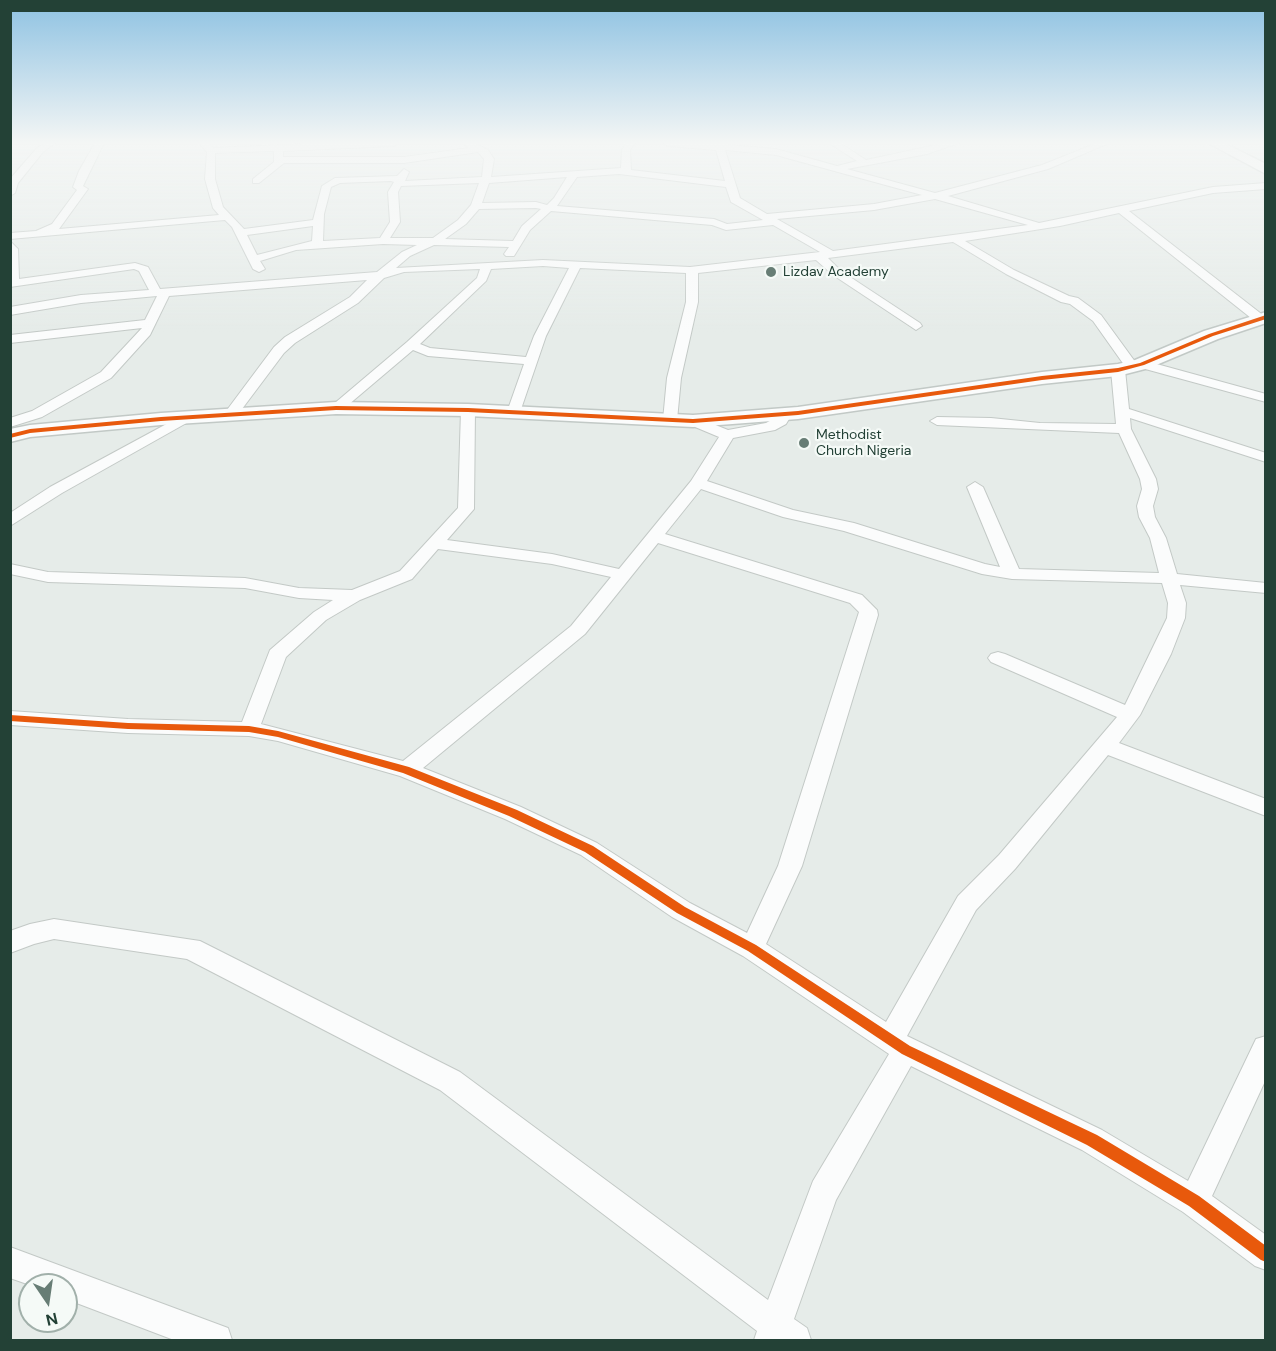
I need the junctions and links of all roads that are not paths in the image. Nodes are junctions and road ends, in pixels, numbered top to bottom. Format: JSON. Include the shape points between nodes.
{"nodes":[{"id":1,"x":73,"y":206,"type":"edge"},
{"id":2,"x":217,"y":206,"type":"edge"},
{"id":3,"x":322,"y":206,"type":"edge"},
{"id":4,"x":394,"y":206,"type":"edge"},
{"id":5,"x":476,"y":206,"type":"joint"},
{"id":6,"x":525,"y":206,"type":"edge"},
{"id":7,"x":540,"y":206,"type":"edge"},
{"id":8,"x":550,"y":206,"type":"edge"},
{"id":9,"x":727,"y":206,"type":"edge"},
{"id":10,"x":879,"y":206,"type":"edge"},
{"id":11,"x":973,"y":206,"type":"edge"},
{"id":12,"x":1139,"y":206,"type":"edge"},
{"id":13,"x":547,"y":208,"type":"junction"},
{"id":14,"x":1121,"y":210,"type":"junction"},
{"id":15,"x":726,"y":211,"type":"junction"},
{"id":16,"x":228,"y":217,"type":"junction"},
{"id":17,"x":771,"y":220,"type":"junction"},
{"id":18,"x":318,"y":222,"type":"junction"},
{"id":19,"x":1039,"y":225,"type":"junction"},
{"id":20,"x":60,"y":229,"type":"junction"},
{"id":21,"x":240,"y":233,"type":"junction"},
{"id":22,"x":10,"y":236,"type":"edge"},
{"id":23,"x":955,"y":238,"type":"junction"},
{"id":24,"x":383,"y":241,"type":"junction"},
{"id":25,"x":10,"y":244,"type":"edge"},
{"id":26,"x":317,"y":244,"type":"junction"},
{"id":27,"x":429,"y":244,"type":"junction"},
{"id":28,"x":516,"y":244,"type":"junction"},
{"id":29,"x":825,"y":255,"type":"junction"},
{"id":30,"x":254,"y":259,"type":"junction"},
{"id":31,"x":576,"y":264,"type":"junction"},
{"id":32,"x":504,"y":265,"type":"junction"},
{"id":33,"x":487,"y":266,"type":"junction"},
{"id":34,"x":692,"y":270,"type":"junction"},
{"id":35,"x":381,"y":275,"type":"junction"},
{"id":36,"x":266,"y":282,"type":"junction"},
{"id":37,"x":12,"y":283,"type":"edge"},
{"id":38,"x":161,"y":291,"type":"junction"},
{"id":39,"x":10,"y":311,"type":"edge"},
{"id":40,"x":150,"y":323,"type":"junction"},
{"id":41,"x":1258,"y":323,"type":"edge"},
{"id":42,"x":916,"y":326,"type":"dead end"},
{"id":43,"x":10,"y":339,"type":"edge"},
{"id":44,"x":412,"y":345,"type":"junction"},
{"id":45,"x":531,"y":361,"type":"junction"},
{"id":46,"x":1131,"y":367,"type":"junction"},
{"id":47,"x":1266,"y":398,"type":"edge"},
{"id":48,"x":336,"y":408,"type":"junction"},
{"id":49,"x":468,"y":410,"type":"junction"},
{"id":50,"x":514,"y":412,"type":"junction"},
{"id":51,"x":37,"y":414,"type":"junction"},
{"id":52,"x":231,"y":414,"type":"junction"},
{"id":53,"x":785,"y":414,"type":"junction"},
{"id":54,"x":185,"y":417,"type":"junction"},
{"id":55,"x":670,"y":420,"type":"junction"},
{"id":56,"x":1123,"y":420,"type":"junction"},
{"id":57,"x":693,"y":421,"type":"junction"},
{"id":58,"x":937,"y":421,"type":"dead end"},
{"id":59,"x":10,"y":423,"type":"edge"},
{"id":60,"x":57,"y":429,"type":"junction"},
{"id":61,"x":727,"y":435,"type":"junction"},
{"id":62,"x":10,"y":436,"type":"edge"},
{"id":63,"x":1266,"y":458,"type":"edge"},
{"id":64,"x":699,"y":483,"type":"junction"},
{"id":65,"x":975,"y":487,"type":"dead end"},
{"id":66,"x":10,"y":521,"type":"edge"},
{"id":67,"x":656,"y":537,"type":"junction"},
{"id":68,"x":435,"y":544,"type":"junction"},
{"id":69,"x":10,"y":569,"type":"edge"},
{"id":70,"x":1012,"y":574,"type":"junction"},
{"id":71,"x":624,"y":575,"type":"junction"},
{"id":72,"x":1168,"y":578,"type":"junction"},
{"id":73,"x":1266,"y":588,"type":"edge"},
{"id":74,"x":354,"y":596,"type":"junction"},
{"id":75,"x":998,"y":658,"type":"dead end"},
{"id":76,"x":1130,"y":715,"type":"junction"},
{"id":77,"x":10,"y":718,"type":"edge"},
{"id":78,"x":249,"y":729,"type":"junction"},
{"id":79,"x":1106,"y":746,"type":"junction"},
{"id":80,"x":406,"y":770,"type":"junction"},
{"id":81,"x":1266,"y":808,"type":"edge"},
{"id":82,"x":10,"y":943,"type":"edge"},
{"id":83,"x":752,"y":948,"type":"junction"},
{"id":84,"x":899,"y":1044,"type":"junction"},
{"id":85,"x":1266,"y":1048,"type":"edge"},
{"id":86,"x":1194,"y":1201,"type":"junction"},
{"id":87,"x":1266,"y":1255,"type":"edge"},
{"id":88,"x":10,"y":1262,"type":"edge"},
{"id":89,"x":780,"y":1336,"type":"edge"},
{"id":90,"x":216,"y":1341,"type":"edge"}],
"edges":[{"from":1,"to":20,"type":"street"},
{"from":2,"to":16,"type":"street"},
{"from":3,"to":18,"type":"street"},
{"from":4,"to":24,"type":"street","via":[[395,222]]},
{"from":5,"to":6,"type":"street"},
{"from":5,"to":27,"type":"street","via":[[462,222]]},
{"from":7,"to":13,"type":"street"},
{"from":8,"to":13,"type":"street"},
{"from":9,"to":15,"type":"street"},
{"from":10,"to":17,"type":"street"},
{"from":11,"to":19,"type":"street"},
{"from":12,"to":14,"type":"street"},
{"from":13,"to":15,"type":"street"},
{"from":13,"to":28,"type":"street"},
{"from":14,"to":19,"type":"street"},
{"from":14,"to":41,"type":"street"},
{"from":15,"to":17,"type":"street"},
{"from":15,"to":17,"type":"street","via":[[730,226]]},
{"from":16,"to":20,"type":"street"},
{"from":16,"to":21,"type":"street"},
{"from":17,"to":29,"type":"street"},
{"from":18,"to":21,"type":"street"},
{"from":18,"to":26,"type":"street"},
{"from":19,"to":23,"type":"street"},
{"from":20,"to":22,"type":"street"},
{"from":21,"to":30,"type":"street"},
{"from":23,"to":29,"type":"street"},
{"from":23,"to":46,"type":"street","via":[[1010,272],[1074,301],[1097,318]]},
{"from":24,"to":26,"type":"street"},
{"from":24,"to":27,"type":"street"},
{"from":25,"to":37,"type":"street"},
{"from":26,"to":30,"type":"street"},
{"from":27,"to":28,"type":"street"},
{"from":27,"to":35,"type":"street","via":[[406,254]]},
{"from":28,"to":32,"type":"street"},
{"from":29,"to":34,"type":"street"},
{"from":29,"to":42,"type":"street","via":[[837,273]]},
{"from":30,"to":36,"type":"street"},
{"from":31,"to":32,"type":"street"},
{"from":31,"to":34,"type":"street"},
{"from":31,"to":45,"type":"street"},
{"from":32,"to":33,"type":"street"},
{"from":33,"to":35,"type":"street","via":[[404,269]]},
{"from":33,"to":44,"type":"street","via":[[482,279]]},
{"from":34,"to":55,"type":"street","via":[[692,302],[674,378]]},
{"from":35,"to":36,"type":"street"},
{"from":35,"to":52,"type":"street","via":[[354,300],[279,350]]},
{"from":36,"to":38,"type":"street"},
{"from":37,"to":38,"type":"street","via":[[135,266],[144,269]]},
{"from":38,"to":39,"type":"street"},
{"from":38,"to":40,"type":"street"},
{"from":40,"to":43,"type":"street"},
{"from":40,"to":51,"type":"street","via":[[134,348],[106,375]]},
{"from":41,"to":46,"type":"street","via":[[1211,335]]},
{"from":44,"to":45,"type":"street","via":[[428,352]]},
{"from":44,"to":48,"type":"street"},
{"from":45,"to":50,"type":"street"},
{"from":46,"to":47,"type":"street"},
{"from":46,"to":53,"type":"street"},
{"from":46,"to":56,"type":"street"},
{"from":48,"to":49,"type":"street"},
{"from":48,"to":52,"type":"street"},
{"from":49,"to":50,"type":"street"},
{"from":49,"to":68,"type":"street","via":[[466,509]]},
{"from":50,"to":55,"type":"street"},
{"from":51,"to":59,"type":"street"},
{"from":51,"to":60,"type":"street","via":[[32,419],[36,423]]},
{"from":52,"to":54,"type":"street"},
{"from":53,"to":57,"type":"street"},
{"from":53,"to":61,"type":"street","via":[[770,427]]},
{"from":54,"to":60,"type":"street"},
{"from":54,"to":66,"type":"street","via":[[56,490]]},
{"from":55,"to":57,"type":"street"},
{"from":56,"to":58,"type":"street","via":[[1040,427]]},
{"from":56,"to":63,"type":"street"},
{"from":56,"to":72,"type":"street","via":[[1148,479],[1147,517],[1158,538]]},
{"from":57,"to":61,"type":"street"},
{"from":60,"to":62,"type":"street"},
{"from":61,"to":64,"type":"street"},
{"from":64,"to":67,"type":"street"},
{"from":64,"to":70,"type":"street","via":[[789,514],[848,528],[944,559]]},
{"from":65,"to":70,"type":"street"},
{"from":67,"to":71,"type":"street"},
{"from":67,"to":83,"type":"street","via":[[856,599],[868,610],[789,866]]},
{"from":68,"to":71,"type":"street","via":[[552,559]]},
{"from":68,"to":74,"type":"street","via":[[395,582]]},
{"from":69,"to":74,"type":"street","via":[[48,577],[245,583],[299,593]]},
{"from":70,"to":72,"type":"street"},
{"from":71,"to":80,"type":"street","via":[[578,630]]},
{"from":72,"to":73,"type":"street"},
{"from":72,"to":76,"type":"street","via":[[1177,603],[1176,618]]},
{"from":74,"to":78,"type":"street","via":[[320,616],[277,654]]},
{"from":75,"to":76,"type":"street"},
{"from":76,"to":79,"type":"street"},
{"from":77,"to":78,"type":"street"},
{"from":78,"to":80,"type":"street"},
{"from":79,"to":81,"type":"street"},
{"from":79,"to":84,"type":"street","via":[[967,903]]},
{"from":80,"to":83,"type":"street","via":[[589,849],[681,910]]},
{"from":82,"to":89,"type":"street","via":[[30,933],[54,929],[191,949],[450,1082]]},
{"from":83,"to":84,"type":"street"},
{"from":84,"to":86,"type":"street","via":[[1092,1140]]},
{"from":84,"to":89,"type":"street","via":[[824,1192]]},
{"from":85,"to":86,"type":"street"},
{"from":86,"to":87,"type":"street"},
{"from":88,"to":90,"type":"street"}]}
